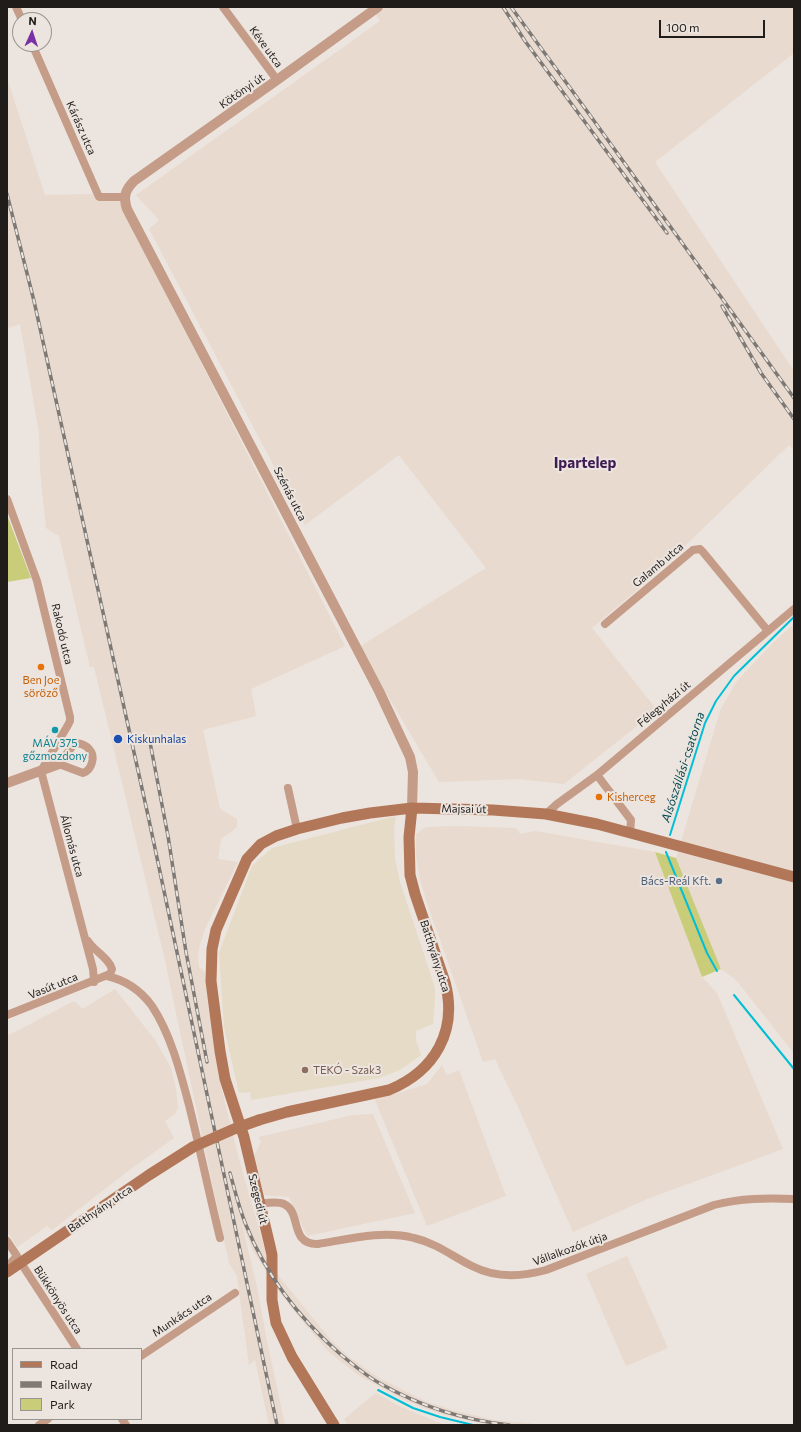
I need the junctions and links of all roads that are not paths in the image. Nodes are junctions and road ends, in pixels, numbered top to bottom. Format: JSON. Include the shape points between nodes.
{"nodes":[{"id":1,"x":223,"y":7,"type":"edge"},
{"id":2,"x":378,"y":7,"type":"edge"},
{"id":3,"x":36,"y":52,"type":"edge"},
{"id":4,"x":278,"y":80,"type":"junction"},
{"id":5,"x":124,"y":197,"type":"junction"},
{"id":6,"x":7,"y":499,"type":"edge"},
{"id":7,"x":794,"y":608,"type":"edge"},
{"id":8,"x":605,"y":624,"type":"dead end"},
{"id":9,"x":768,"y":630,"type":"junction"},
{"id":10,"x":59,"y":764,"type":"dead end"},
{"id":11,"x":41,"y":771,"type":"junction"},
{"id":12,"x":597,"y":775,"type":"junction"},
{"id":13,"x":7,"y":783,"type":"edge"},
{"id":14,"x":288,"y":788,"type":"dead end"},
{"id":15,"x":412,"y":808,"type":"junction"},
{"id":16,"x":434,"y":808,"type":"junction"},
{"id":17,"x":546,"y":814,"type":"junction"},
{"id":18,"x":297,"y":829,"type":"junction"},
{"id":19,"x":630,"y":833,"type":"junction"},
{"id":20,"x":409,"y":837,"type":"junction"},
{"id":21,"x":794,"y":876,"type":"edge"},
{"id":22,"x":82,"y":927,"type":"junction"},
{"id":23,"x":212,"y":961,"type":"joint"},
{"id":24,"x":107,"y":976,"type":"junction"},
{"id":25,"x":94,"y":982,"type":"junction"},
{"id":26,"x":7,"y":1015,"type":"edge"},
{"id":27,"x":794,"y":1199,"type":"edge"},
{"id":28,"x":259,"y":1204,"type":"junction"},
{"id":29,"x":220,"y":1238,"type":"dead end"},
{"id":30,"x":7,"y":1241,"type":"edge"},
{"id":31,"x":19,"y":1259,"type":"junction"},
{"id":32,"x":7,"y":1267,"type":"edge"},
{"id":33,"x":7,"y":1272,"type":"edge"},
{"id":34,"x":236,"y":1293,"type":"dead end"},
{"id":35,"x":76,"y":1348,"type":"edge"},
{"id":36,"x":142,"y":1355,"type":"edge"},
{"id":37,"x":334,"y":1425,"type":"edge"}],
"edges":[{"from":1,"to":4,"type":"street","name":"Kéve utca"},
{"from":2,"to":4,"type":"street","name":"Kötönyi út"},
{"from":3,"to":5,"type":"street","name":"Kárász utca","via":[[99,197]]},
{"from":4,"to":5,"type":"street","name":"Kötönyi út","via":[[134,181]]},
{"from":5,"to":15,"type":"street","name":"Szénás utca","via":[[127,209],[408,750],[413,772]]},
{"from":6,"to":11,"type":"street","name":"Rakodó utca","via":[[37,581],[70,717],[68,725]]},
{"from":7,"to":9,"type":"street","name":"Félegyházi út"},
{"from":8,"to":9,"type":"street","name":"Galamb utca","via":[[693,550],[700,549]]},
{"from":9,"to":12,"type":"street","name":"Félegyházi út"},
{"from":10,"to":11,"type":"street"},
{"from":11,"to":13,"type":"street"},
{"from":11,"to":22,"type":"street","name":"Állomás utca"},
{"from":12,"to":17,"type":"street","name":"Félegyházi út"},
{"from":12,"to":19,"type":"street","via":[[631,820]]},
{"from":14,"to":18,"type":"street"},
{"from":15,"to":16,"type":"main road","name":"Majsai út"},
{"from":15,"to":18,"type":"main road","name":"Majsai út","via":[[356,815]]},
{"from":15,"to":20,"type":"main road","name":"Batthyány utca"},
{"from":16,"to":17,"type":"main road","name":"Majsai út"},
{"from":16,"to":20,"type":"main road","via":[[418,817]]},
{"from":17,"to":19,"type":"main road","name":"Majsai út"},
{"from":18,"to":23,"type":"main road","name":"Majsai út","via":[[261,844],[247,859],[216,930]]},
{"from":19,"to":21,"type":"main road","name":"Majsai út"},
{"from":20,"to":31,"type":"main road","name":"Batthyány utca","bridge":true,"via":[[410,875],[448,996],[447,1025],[442,1041],[424,1070],[389,1090],[259,1120],[193,1147]]},
{"from":22,"to":24,"type":"street","name":"Állomás utca","via":[[90,944],[111,966]]},
{"from":22,"to":25,"type":"street","name":"Állomás utca"},
{"from":23,"to":28,"type":"main road","name":"Szegedi út","via":[[211,980],[222,1065],[228,1092],[244,1137]]},
{"from":24,"to":25,"type":"street","name":"Vasút utca"},
{"from":24,"to":29,"type":"street","via":[[136,989],[152,1007],[167,1035],[182,1080]]},
{"from":25,"to":26,"type":"street","name":"Vasút utca"},
{"from":27,"to":28,"type":"street","name":"Vállalkozók útja","via":[[752,1198],[714,1205],[546,1270],[515,1276],[482,1270],[430,1243],[400,1235],[309,1243],[300,1235],[287,1205]]},
{"from":28,"to":37,"type":"main road","name":"Szegedi út","via":[[272,1255],[272,1300],[276,1323],[292,1358]]},
{"from":30,"to":31,"type":"street","name":"Bükkönyös utca"},
{"from":31,"to":32,"type":"street"},
{"from":31,"to":33,"type":"main road","name":"Batthyány utca"},
{"from":31,"to":35,"type":"street","name":"Bükkönyös utca"},
{"from":34,"to":36,"type":"street","name":"Munkács utca"}]}
